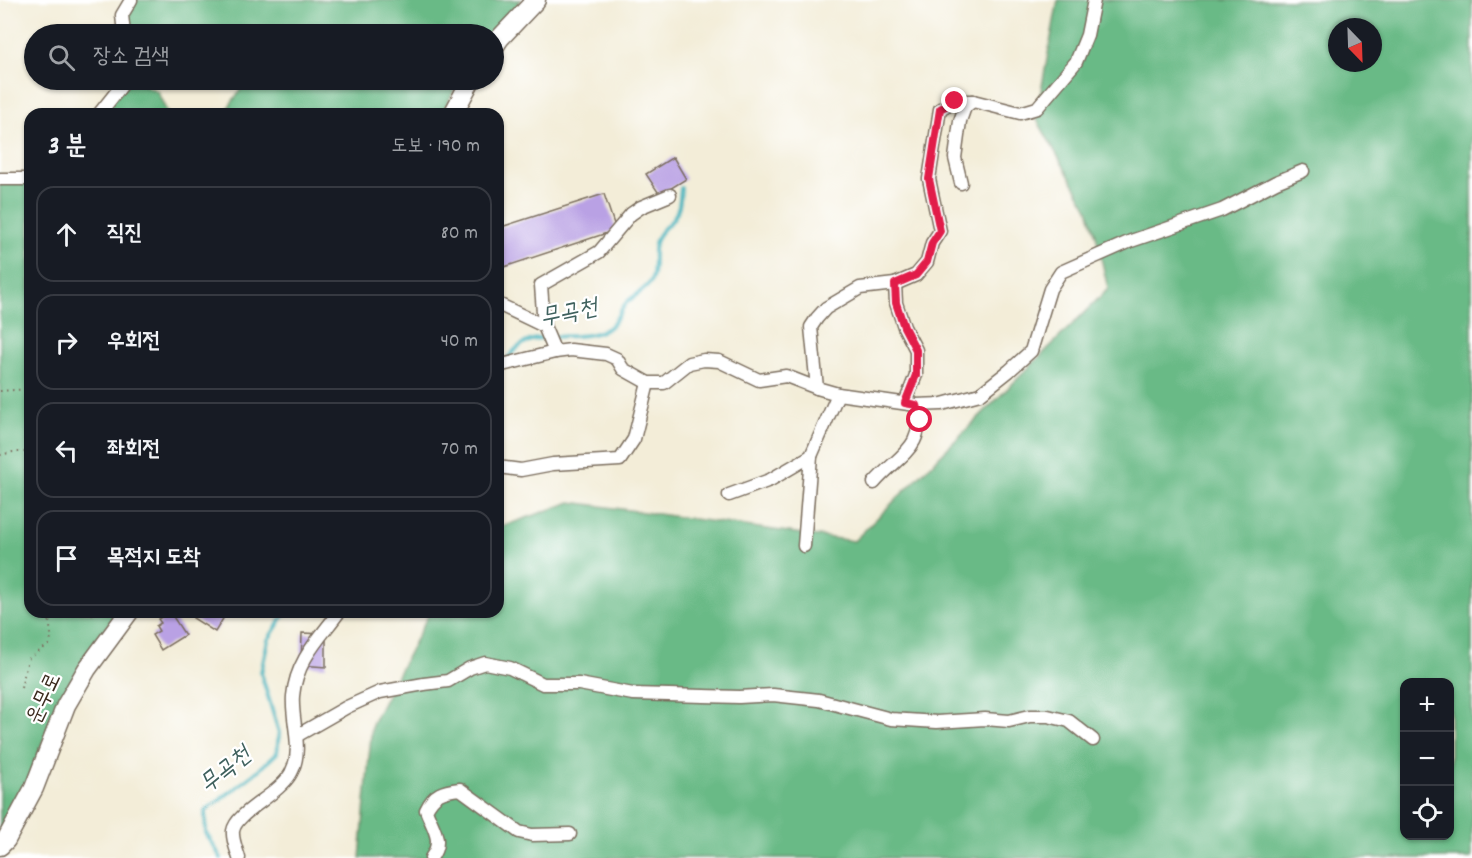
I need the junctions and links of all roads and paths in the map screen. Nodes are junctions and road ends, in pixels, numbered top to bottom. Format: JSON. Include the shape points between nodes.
{"nodes":[{"id":1,"x":130,"y":0,"type":"edge"},
{"id":2,"x":536,"y":0,"type":"edge"},
{"id":3,"x":1094,"y":0,"type":"edge"},
{"id":4,"x":123,"y":24,"type":"edge"},
{"id":5,"x":504,"y":36,"type":"edge"},
{"id":6,"x":118,"y":90,"type":"edge"},
{"id":7,"x":466,"y":90,"type":"edge"},
{"id":8,"x":973,"y":101,"type":"junction"},
{"id":9,"x":104,"y":108,"type":"edge"},
{"id":10,"x":456,"y":108,"type":"edge"},
{"id":11,"x":1303,"y":171,"type":"dead end"},
{"id":12,"x":0,"y":179,"type":"edge"},
{"id":13,"x":24,"y":179,"type":"edge"},
{"id":14,"x":961,"y":183,"type":"dead end"},
{"id":15,"x":670,"y":195,"type":"dead end"},
{"id":16,"x":895,"y":284,"type":"junction"},
{"id":17,"x":504,"y":307,"type":"edge"},
{"id":18,"x":544,"y":326,"type":"junction"},
{"id":19,"x":555,"y":351,"type":"junction"},
{"id":20,"x":504,"y":364,"type":"edge"},
{"id":21,"x":648,"y":383,"type":"junction"},
{"id":22,"x":817,"y":388,"type":"junction"},
{"id":23,"x":24,"y":389,"type":"edge"},
{"id":24,"x":0,"y":391,"type":"edge"},
{"id":25,"x":838,"y":394,"type":"junction"},
{"id":26,"x":911,"y":404,"type":"junction"},
{"id":27,"x":24,"y":452,"type":"edge"},
{"id":28,"x":0,"y":454,"type":"edge"},
{"id":29,"x":812,"y":456,"type":"junction"},
{"id":30,"x":504,"y":468,"type":"edge"},
{"id":31,"x":874,"y":483,"type":"dead end"},
{"id":32,"x":729,"y":495,"type":"dead end"},
{"id":33,"x":804,"y":546,"type":"dead end"},
{"id":34,"x":49,"y":618,"type":"edge"},
{"id":35,"x":125,"y":618,"type":"edge"},
{"id":36,"x":334,"y":618,"type":"edge"},
{"id":37,"x":21,"y":688,"type":"dead end"},
{"id":38,"x":298,"y":735,"type":"junction"},
{"id":39,"x":1093,"y":740,"type":"dead end"},
{"id":40,"x":570,"y":834,"type":"dead end"},
{"id":41,"x":0,"y":846,"type":"edge"},
{"id":42,"x":239,"y":858,"type":"edge"},
{"id":43,"x":431,"y":858,"type":"edge"}],
"edges":[{"from":1,"to":4,"type":"street","via":[[122,15]]},
{"from":2,"to":5,"type":"street"},
{"from":3,"to":8,"type":"street","via":[[1087,35],[1076,62],[1036,108],[1020,113]]},
{"from":6,"to":9,"type":"street"},
{"from":7,"to":10,"type":"street"},
{"from":8,"to":14,"type":"street","via":[[965,107],[960,121],[955,159]]},
{"from":8,"to":16,"type":"street","via":[[955,101],[940,109],[929,179],[940,231],[927,262],[916,275]]},
{"from":11,"to":26,"type":"street","via":[[1222,210],[1131,241],[1061,272],[1050,289],[1031,351],[1009,371],[980,394],[942,404]]},
{"from":12,"to":13,"type":"street"},
{"from":15,"to":18,"type":"street","via":[[641,207],[600,252],[541,285]]},
{"from":16,"to":22,"type":"street","via":[[860,288],[816,318],[811,327]]},
{"from":16,"to":26,"type":"street","via":[[896,303],[916,350]]},
{"from":17,"to":18,"type":"street"},
{"from":18,"to":19,"type":"street"},
{"from":19,"to":20,"type":"street"},
{"from":19,"to":21,"type":"street","via":[[606,354]]},
{"from":21,"to":22,"type":"street","via":[[664,383],[689,363],[704,360],[719,362],[759,380],[786,376]]},
{"from":21,"to":30,"type":"street","via":[[634,439],[620,460],[521,470]]},
{"from":22,"to":25,"type":"street"},
{"from":23,"to":24,"type":"path"},
{"from":25,"to":26,"type":"street"},
{"from":25,"to":29,"type":"street"},
{"from":26,"to":31,"type":"street","via":[[920,420],[917,438]]},
{"from":27,"to":28,"type":"path"},
{"from":29,"to":32,"type":"street","via":[[770,480]]},
{"from":29,"to":33,"type":"street"},
{"from":34,"to":37,"type":"path","via":[[50,644],[28,659]]},
{"from":35,"to":41,"type":"street","name":"운무로","via":[[66,705],[34,788]]},
{"from":36,"to":38,"type":"street","via":[[301,663],[293,695]]},
{"from":38,"to":39,"type":"street","via":[[380,692],[448,681],[484,663],[510,668],[543,684],[579,684],[633,694],[773,695],[819,700],[891,719],[1009,721],[1048,716],[1069,721]]},
{"from":38,"to":42,"type":"street","via":[[293,771],[283,786],[246,813],[233,830]]},
{"from":40,"to":43,"type":"street","via":[[519,832],[460,789],[446,791],[431,799],[426,810],[439,841]]}]}
